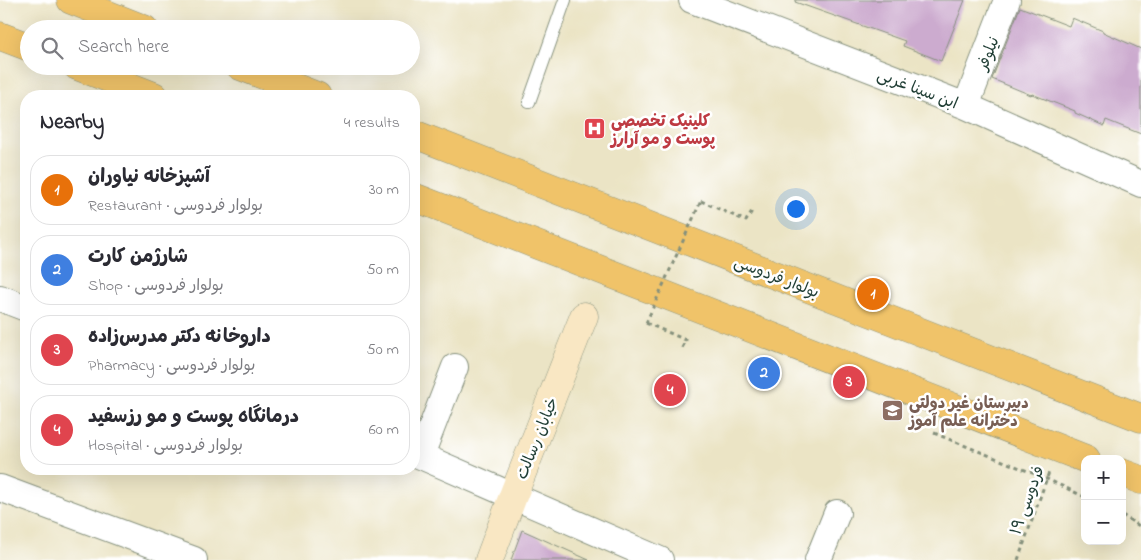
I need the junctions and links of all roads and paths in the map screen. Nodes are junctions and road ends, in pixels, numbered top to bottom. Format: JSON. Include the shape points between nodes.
{"nodes":[{"id":1,"x":70,"y":0,"type":"edge"},
{"id":2,"x":565,"y":0,"type":"edge"},
{"id":3,"x":692,"y":0,"type":"edge"},
{"id":4,"x":1008,"y":0,"type":"edge"},
{"id":5,"x":121,"y":20,"type":"edge"},
{"id":6,"x":0,"y":36,"type":"edge"},
{"id":7,"x":20,"y":44,"type":"edge"},
{"id":8,"x":100,"y":75,"type":"edge"},
{"id":9,"x":263,"y":75,"type":"edge"},
{"id":10,"x":139,"y":90,"type":"edge"},
{"id":11,"x":302,"y":90,"type":"edge"},
{"id":12,"x":528,"y":102,"type":"dead end"},
{"id":13,"x":966,"y":106,"type":"junction"},
{"id":14,"x":420,"y":136,"type":"edge"},
{"id":15,"x":1141,"y":184,"type":"edge"},
{"id":16,"x":420,"y":199,"type":"edge"},
{"id":17,"x":752,"y":211,"type":"dead end"},
{"id":18,"x":0,"y":298,"type":"edge"},
{"id":19,"x":20,"y":306,"type":"edge"},
{"id":20,"x":584,"y":316,"type":"dead end"},
{"id":21,"x":681,"y":350,"type":"dead end"},
{"id":22,"x":455,"y":367,"type":"dead end"},
{"id":23,"x":1141,"y":418,"type":"edge"},
{"id":24,"x":934,"y":433,"type":"dead end"},
{"id":25,"x":420,"y":447,"type":"edge"},
{"id":26,"x":1057,"y":448,"type":"junction"},
{"id":27,"x":420,"y":455,"type":"edge"},
{"id":28,"x":1081,"y":457,"type":"edge"},
{"id":29,"x":1126,"y":474,"type":"edge"},
{"id":30,"x":1047,"y":478,"type":"junction"},
{"id":31,"x":1141,"y":480,"type":"edge"},
{"id":32,"x":0,"y":488,"type":"edge"},
{"id":33,"x":1081,"y":495,"type":"edge"},
{"id":34,"x":513,"y":496,"type":"junction"},
{"id":35,"x":837,"y":513,"type":"dead end"},
{"id":36,"x":1126,"y":518,"type":"edge"},
{"id":37,"x":1141,"y":527,"type":"edge"},
{"id":38,"x":194,"y":560,"type":"edge"},
{"id":39,"x":489,"y":560,"type":"edge"},
{"id":40,"x":660,"y":560,"type":"edge"},
{"id":41,"x":818,"y":560,"type":"edge"},
{"id":42,"x":1018,"y":560,"type":"edge"}],
"edges":[{"from":1,"to":5,"type":"main road"},
{"from":2,"to":12,"type":"lane"},
{"from":3,"to":13,"type":"street","name":"ابن سینا غربی"},
{"from":4,"to":13,"type":"street","name":"نیلوفر"},
{"from":6,"to":7,"type":"main road"},
{"from":8,"to":10,"type":"main road"},
{"from":9,"to":11,"type":"main road"},
{"from":13,"to":15,"type":"street","name":"ابن سینا غربی"},
{"from":14,"to":23,"type":"main road","name":"بولوار فردوسی"},
{"from":16,"to":26,"type":"main road"},
{"from":17,"to":21,"type":"path","bridge":true,"via":[[746,221],[701,201],[646,323],[686,340]]},
{"from":18,"to":19,"type":"street"},
{"from":20,"to":34,"type":"street","name":"خیابان رسالت"},
{"from":22,"to":25,"type":"street"},
{"from":24,"to":30,"type":"path"},
{"from":26,"to":28,"type":"main road"},
{"from":26,"to":30,"type":"path","name":"فردوسی ۱۹"},
{"from":27,"to":34,"type":"street"},
{"from":29,"to":31,"type":"main road"},
{"from":30,"to":33,"type":"path"},
{"from":30,"to":42,"type":"path","name":"فردوسی ۱۹"},
{"from":32,"to":38,"type":"street"},
{"from":34,"to":39,"type":"street","name":"خیابان رسالت"},
{"from":34,"to":40,"type":"street"},
{"from":35,"to":41,"type":"street"},
{"from":36,"to":37,"type":"path"}]}
